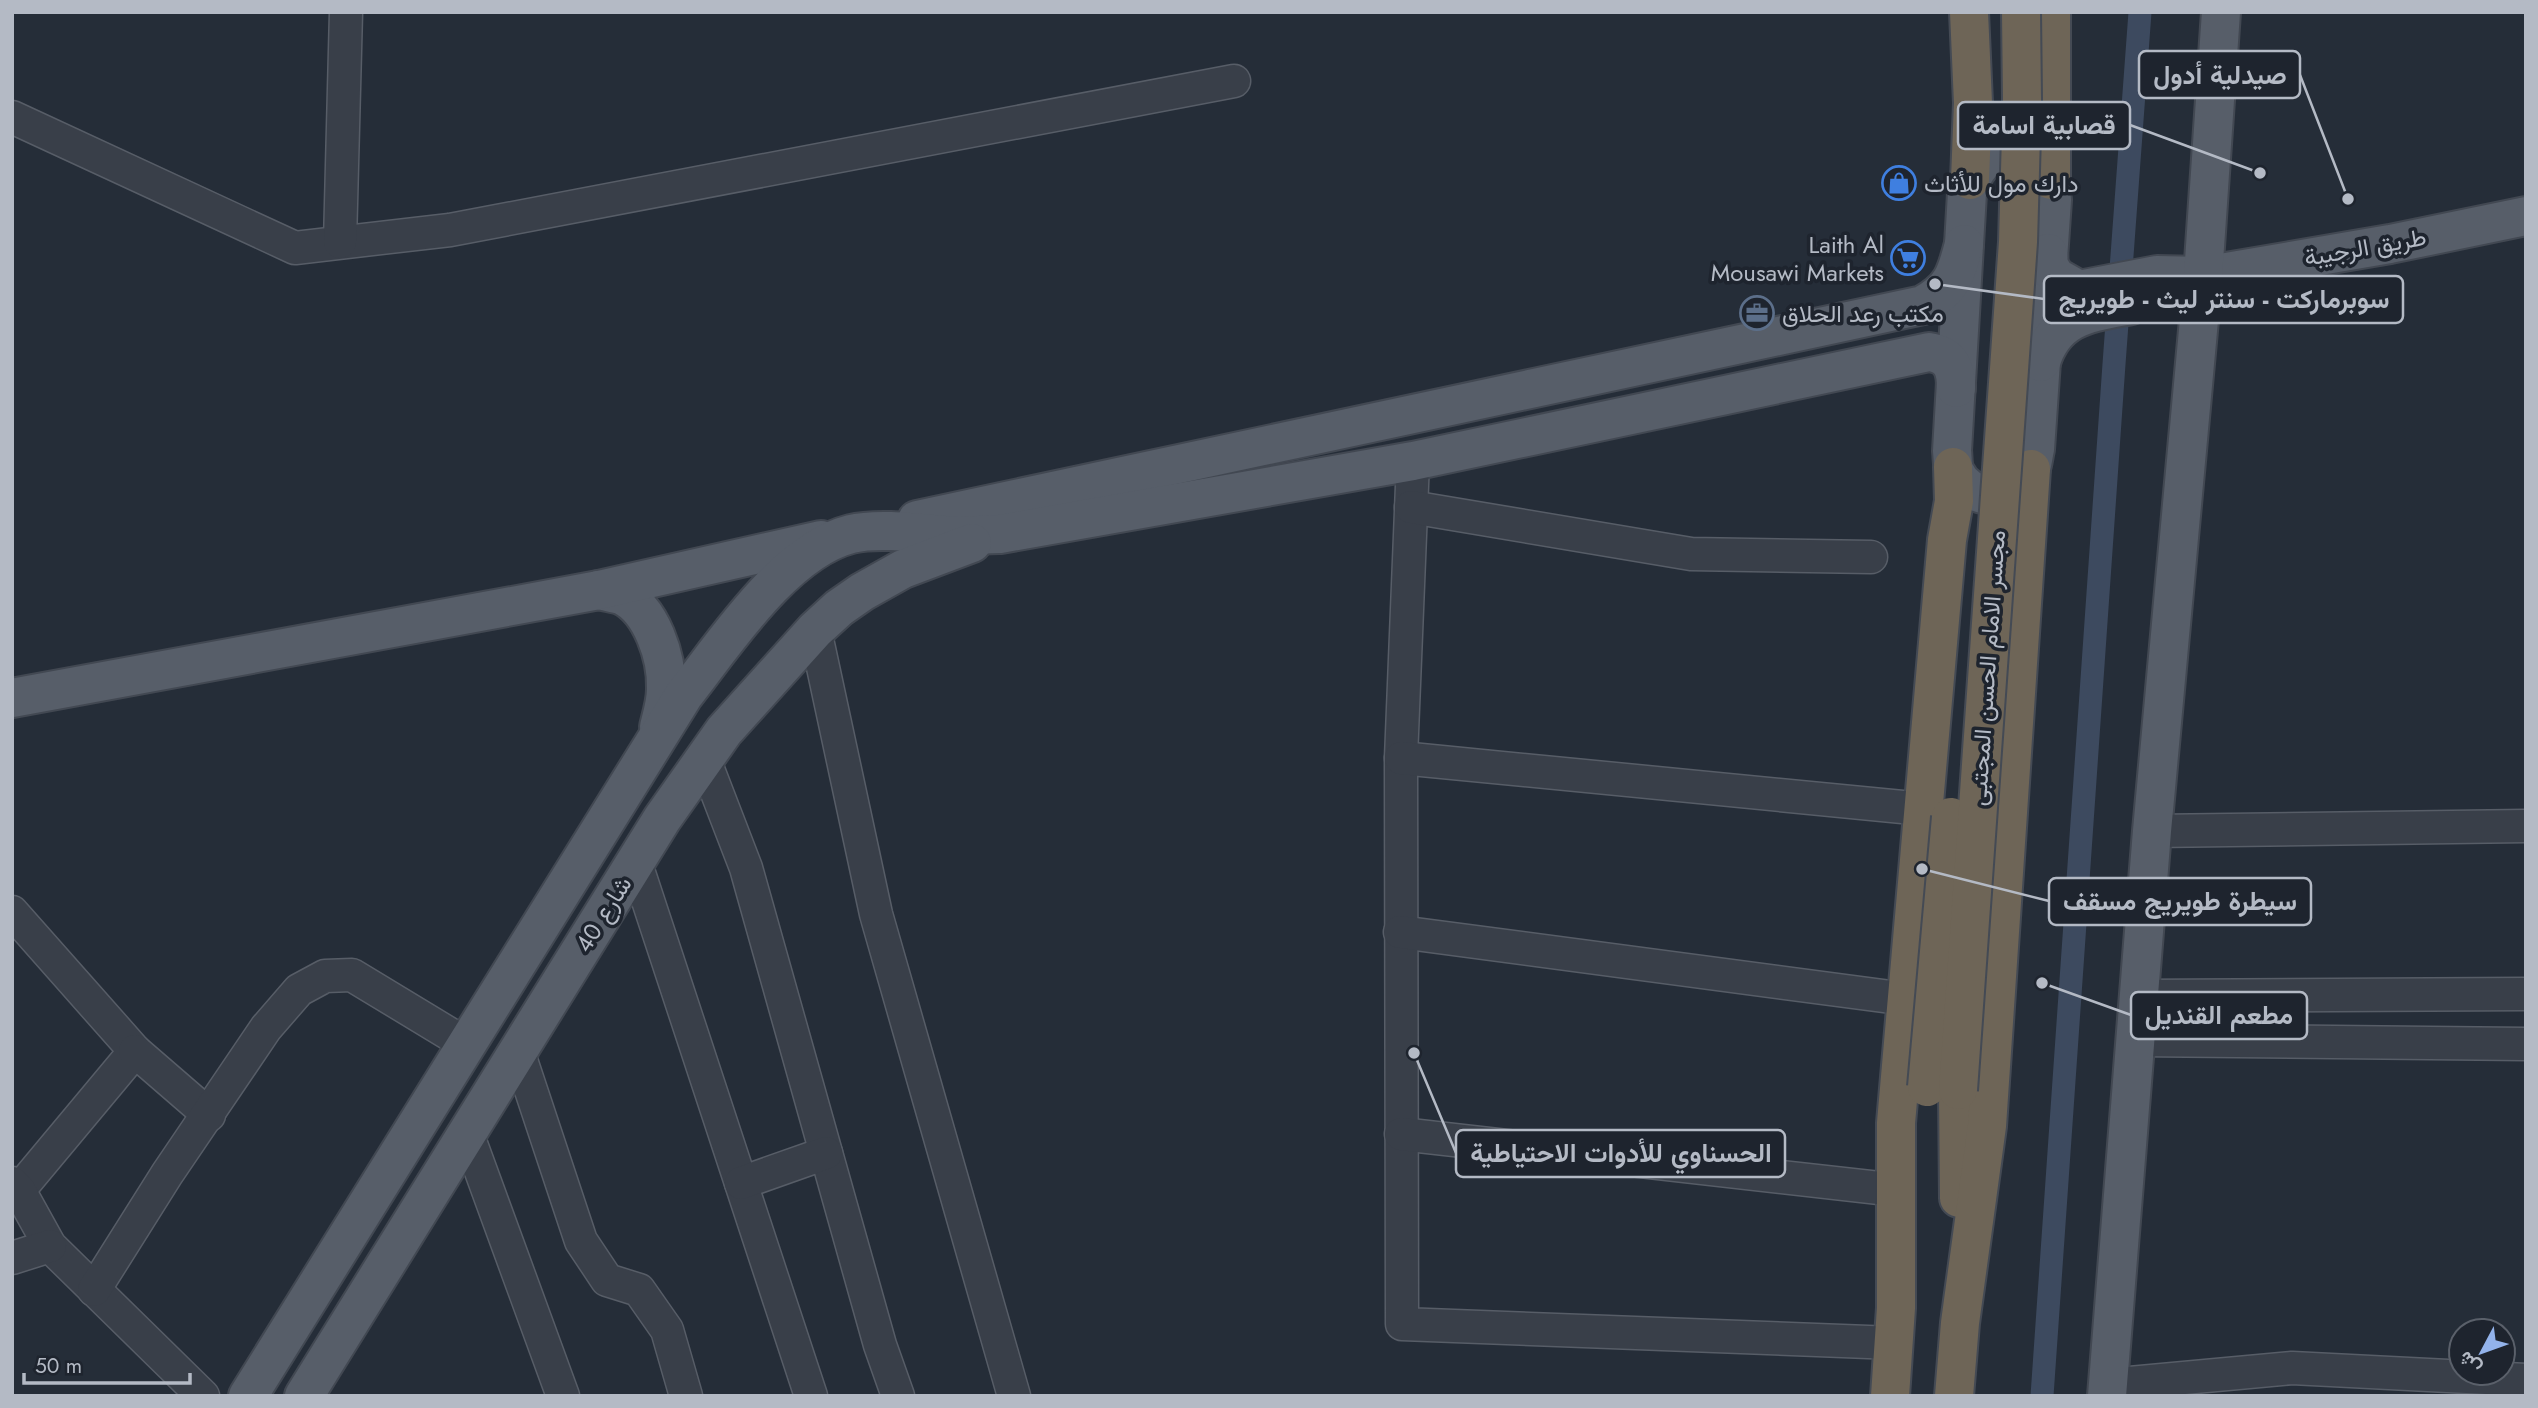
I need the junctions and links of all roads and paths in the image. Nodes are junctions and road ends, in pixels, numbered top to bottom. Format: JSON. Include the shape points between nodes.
{"nodes":[{"id":1,"x":346,"y":12,"type":"edge"},
{"id":2,"x":1969,"y":12,"type":"edge"},
{"id":3,"x":1997,"y":12,"type":"edge"},
{"id":4,"x":2021,"y":12,"type":"edge"},
{"id":5,"x":2051,"y":12,"type":"edge"},
{"id":6,"x":2221,"y":12,"type":"edge"},
{"id":7,"x":1234,"y":81,"type":"dead end"},
{"id":8,"x":1972,"y":107,"type":"junction"},
{"id":9,"x":2052,"y":113,"type":"junction"},
{"id":10,"x":12,"y":117,"type":"edge"},
{"id":11,"x":1970,"y":180,"type":"junction"},
{"id":12,"x":2050,"y":180,"type":"junction"},
{"id":13,"x":2526,"y":216,"type":"edge"},
{"id":14,"x":340,"y":242,"type":"junction"},
{"id":15,"x":1964,"y":244,"type":"junction"},
{"id":16,"x":2048,"y":253,"type":"junction"},
{"id":17,"x":2203,"y":276,"type":"junction"},
{"id":18,"x":2082,"y":302,"type":"junction"},
{"id":19,"x":2041,"y":362,"type":"junction"},
{"id":20,"x":1956,"y":388,"type":"junction"},
{"id":21,"x":1413,"y":461,"type":"junction"},
{"id":22,"x":1953,"y":467,"type":"junction"},
{"id":23,"x":2031,"y":469,"type":"junction"},
{"id":24,"x":1411,"y":507,"type":"junction"},
{"id":25,"x":852,"y":534,"type":"junction"},
{"id":26,"x":1000,"y":534,"type":"junction"},
{"id":27,"x":1947,"y":540,"type":"junction"},
{"id":28,"x":2026,"y":541,"type":"junction"},
{"id":29,"x":1871,"y":557,"type":"dead end"},
{"id":30,"x":599,"y":590,"type":"junction"},
{"id":31,"x":815,"y":630,"type":"junction"},
{"id":32,"x":12,"y":698,"type":"edge"},
{"id":33,"x":656,"y":738,"type":"junction"},
{"id":34,"x":1401,"y":758,"type":"junction"},
{"id":35,"x":704,"y":759,"type":"junction"},
{"id":36,"x":1923,"y":809,"type":"junction"},
{"id":37,"x":2526,"y":826,"type":"edge"},
{"id":38,"x":2152,"y":831,"type":"junction"},
{"id":39,"x":635,"y":862,"type":"junction"},
{"id":40,"x":12,"y":912,"type":"edge"},
{"id":41,"x":1400,"y":932,"type":"junction"},
{"id":42,"x":2526,"y":994,"type":"edge"},
{"id":43,"x":2139,"y":996,"type":"junction"},
{"id":44,"x":1906,"y":999,"type":"junction"},
{"id":45,"x":2135,"y":1040,"type":"junction"},
{"id":46,"x":466,"y":1044,"type":"junction"},
{"id":47,"x":2526,"y":1044,"type":"edge"},
{"id":48,"x":135,"y":1051,"type":"junction"},
{"id":49,"x":518,"y":1051,"type":"junction"},
{"id":50,"x":1942,"y":1088,"type":"junction"},
{"id":51,"x":209,"y":1115,"type":"junction"},
{"id":52,"x":467,"y":1133,"type":"junction"},
{"id":53,"x":1401,"y":1134,"type":"junction"},
{"id":54,"x":826,"y":1153,"type":"junction"},
{"id":55,"x":741,"y":1183,"type":"junction"},
{"id":56,"x":16,"y":1186,"type":"edge"},
{"id":57,"x":1898,"y":1190,"type":"junction"},
{"id":58,"x":50,"y":1246,"type":"junction"},
{"id":59,"x":12,"y":1258,"type":"edge"},
{"id":60,"x":94,"y":1290,"type":"junction"},
{"id":61,"x":1960,"y":1323,"type":"junction"},
{"id":62,"x":1895,"y":1325,"type":"junction"},
{"id":63,"x":2526,"y":1380,"type":"edge"},
{"id":64,"x":2108,"y":1390,"type":"edge"},
{"id":65,"x":203,"y":1396,"type":"edge"},
{"id":66,"x":248,"y":1396,"type":"edge"},
{"id":67,"x":304,"y":1396,"type":"edge"},
{"id":68,"x":563,"y":1396,"type":"edge"},
{"id":69,"x":686,"y":1396,"type":"edge"},
{"id":70,"x":811,"y":1396,"type":"edge"},
{"id":71,"x":898,"y":1396,"type":"edge"},
{"id":72,"x":1014,"y":1396,"type":"edge"},
{"id":73,"x":1890,"y":1396,"type":"edge"},
{"id":74,"x":1954,"y":1396,"type":"edge"}],
"edges":[{"from":1,"to":14,"type":"street"},
{"from":2,"to":8,"type":"highway"},
{"from":3,"to":50,"type":"highway","name":"مجسر الامام الحسن المجتبى","bridge":true,"via":[[2001,103],[1996,243],[1951,812]]},
{"from":4,"to":50,"type":"highway","name":"مجسر الامام الحسن المجتبى","bridge":true,"via":[[2018,242]]},
{"from":5,"to":9,"type":"highway"},
{"from":6,"to":17,"type":"main road"},
{"from":7,"to":14,"type":"street","via":[[450,230]]},
{"from":8,"to":9,"type":"highway","via":[[1986,130],[2010,140],[2035,133]]},
{"from":8,"to":11,"type":"highway"},
{"from":9,"to":12,"type":"highway"},
{"from":10,"to":14,"type":"street","via":[[295,248]]},
{"from":11,"to":12,"type":"main road","via":[[1982,162],[2006,149],[2033,156]]},
{"from":11,"to":15,"type":"main road"},
{"from":12,"to":16,"type":"main road"},
{"from":13,"to":17,"type":"main road","name":"طريق الرجيبة"},
{"from":15,"to":20,"type":"main road"},
{"from":15,"to":25,"type":"main road","via":[[1957,273],[1948,287],[1923,304]]},
{"from":16,"to":18,"type":"main road","via":[[2056,277]]},
{"from":16,"to":19,"type":"main road"},
{"from":17,"to":18,"type":"main road","name":"طريق الرجيبة"},
{"from":17,"to":38,"type":"main road"},
{"from":18,"to":19,"type":"main road","via":[[2053,335]]},
{"from":19,"to":23,"type":"main road"},
{"from":20,"to":21,"type":"main road","via":[[1952,363],[1929,352]]},
{"from":20,"to":22,"type":"main road"},
{"from":21,"to":24,"type":"street"},
{"from":21,"to":26,"type":"main road"},
{"from":22,"to":23,"type":"main road","via":[[1965,485],[1989,495],[2015,489]]},
{"from":22,"to":27,"type":"highway","via":[[1954,501]]},
{"from":23,"to":28,"type":"highway"},
{"from":24,"to":29,"type":"street","via":[[1691,554]]},
{"from":24,"to":34,"type":"street"},
{"from":25,"to":26,"type":"main road"},
{"from":25,"to":30,"type":"main road"},
{"from":25,"to":33,"type":"main road","name":"شارع 40","via":[[803,558],[780,579],[746,615]]},
{"from":26,"to":31,"type":"main road","name":"شارع 40","via":[[903,569],[862,592]]},
{"from":27,"to":28,"type":"highway","via":[[1965,518],[1982,511],[2009,518]]},
{"from":27,"to":36,"type":"highway"},
{"from":28,"to":61,"type":"highway","via":[[1987,1126]]},
{"from":30,"to":32,"type":"main road"},
{"from":30,"to":33,"type":"main road","via":[[622,596],[641,611],[654,634],[666,688]]},
{"from":31,"to":35,"type":"main road","name":"شارع 40"},
{"from":31,"to":72,"type":"street","via":[[876,914]]},
{"from":33,"to":46,"type":"main road","name":"شارع 40"},
{"from":34,"to":36,"type":"street"},
{"from":34,"to":41,"type":"street"},
{"from":35,"to":39,"type":"main road","name":"شارع 40"},
{"from":35,"to":54,"type":"street","via":[[746,868]]},
{"from":36,"to":44,"type":"highway"},
{"from":37,"to":38,"type":"street"},
{"from":38,"to":43,"type":"main road"},
{"from":39,"to":49,"type":"main road","name":"شارع 40"},
{"from":39,"to":55,"type":"street"},
{"from":40,"to":48,"type":"street"},
{"from":41,"to":44,"type":"street"},
{"from":41,"to":53,"type":"street"},
{"from":42,"to":43,"type":"street"},
{"from":43,"to":45,"type":"main road"},
{"from":44,"to":57,"type":"highway","via":[[1896,1123]]},
{"from":45,"to":47,"type":"street"},
{"from":45,"to":64,"type":"main road"},
{"from":46,"to":51,"type":"street","via":[[352,975],[325,976],[299,990],[266,1028]]},
{"from":46,"to":66,"type":"main road","name":"شارع 40"},
{"from":48,"to":51,"type":"street"},
{"from":48,"to":56,"type":"street"},
{"from":49,"to":52,"type":"main road","name":"شارع 40"},
{"from":49,"to":69,"type":"street","via":[[581,1241],[607,1280],[639,1290],[667,1330]]},
{"from":50,"to":61,"type":"highway","name":"مجسر الامام الحسن المجتبى"},
{"from":50,"to":62,"type":"highway","name":"مجسر الامام الحسن المجتبى","via":[[1907,1214]]},
{"from":51,"to":60,"type":"street"},
{"from":52,"to":67,"type":"main road","name":"شارع 40"},
{"from":52,"to":68,"type":"street"},
{"from":53,"to":57,"type":"street"},
{"from":53,"to":62,"type":"street","via":[[1402,1324]]},
{"from":54,"to":55,"type":"street"},
{"from":54,"to":71,"type":"street"},
{"from":55,"to":70,"type":"street"},
{"from":56,"to":58,"type":"street"},
{"from":57,"to":62,"type":"highway"},
{"from":58,"to":59,"type":"street"},
{"from":58,"to":60,"type":"street"},
{"from":60,"to":65,"type":"street"},
{"from":61,"to":74,"type":"highway"},
{"from":62,"to":73,"type":"highway"},
{"from":63,"to":64,"type":"street","via":[[2292,1368]]}]}
